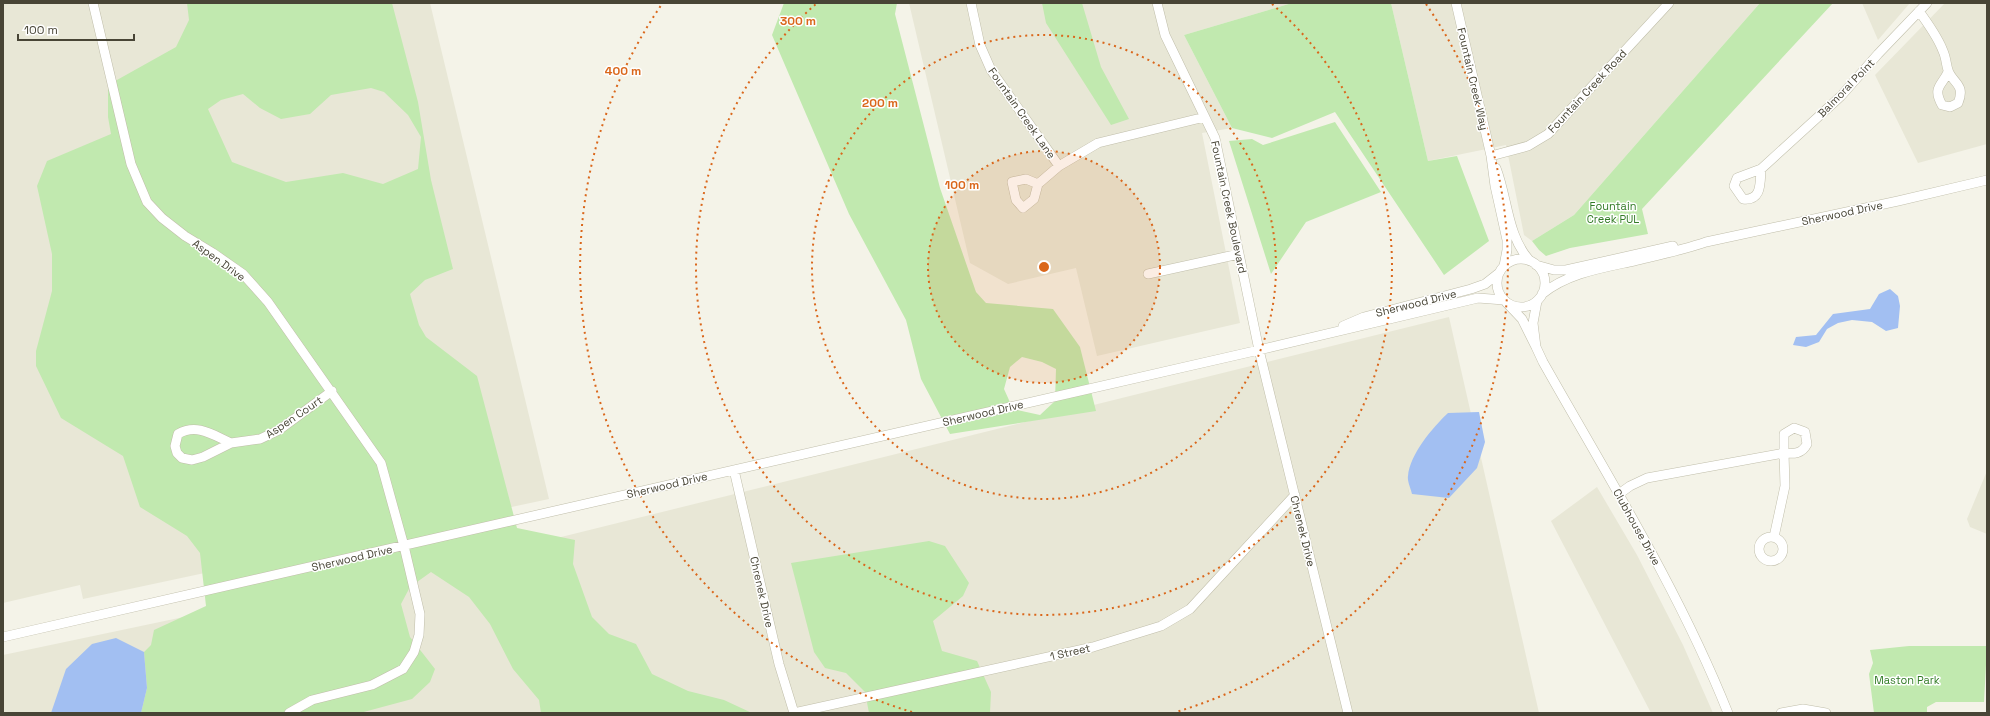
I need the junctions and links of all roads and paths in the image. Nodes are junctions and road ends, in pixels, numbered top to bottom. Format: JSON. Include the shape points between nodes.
{"nodes":[{"id":1,"x":93,"y":3,"type":"edge"},
{"id":2,"x":971,"y":3,"type":"edge"},
{"id":3,"x":1157,"y":3,"type":"edge"},
{"id":4,"x":1456,"y":3,"type":"edge"},
{"id":5,"x":1668,"y":3,"type":"edge"},
{"id":6,"x":1927,"y":3,"type":"edge"},
{"id":7,"x":1919,"y":11,"type":"junction"},
{"id":8,"x":1948,"y":72,"type":"dead end"},
{"id":9,"x":1205,"y":117,"type":"junction"},
{"id":10,"x":1491,"y":156,"type":"junction"},
{"id":11,"x":1059,"y":166,"type":"junction"},
{"id":12,"x":1761,"y":169,"type":"dead end"},
{"id":13,"x":1987,"y":178,"type":"edge"},
{"id":14,"x":1038,"y":184,"type":"dead end"},
{"id":15,"x":1706,"y":242,"type":"junction"},
{"id":16,"x":1239,"y":254,"type":"junction"},
{"id":17,"x":1533,"y":263,"type":"junction"},
{"id":18,"x":1502,"y":270,"type":"junction"},
{"id":19,"x":1148,"y":274,"type":"dead end"},
{"id":20,"x":1539,"y":298,"type":"junction"},
{"id":21,"x":1504,"y":300,"type":"junction"},
{"id":22,"x":1332,"y":333,"type":"junction"},
{"id":23,"x":1536,"y":347,"type":"junction"},
{"id":24,"x":1258,"y":350,"type":"junction"},
{"id":25,"x":332,"y":391,"type":"junction"},
{"id":26,"x":231,"y":443,"type":"junction"},
{"id":27,"x":734,"y":470,"type":"junction"},
{"id":28,"x":1619,"y":494,"type":"junction"},
{"id":29,"x":1294,"y":495,"type":"junction"},
{"id":30,"x":1774,"y":537,"type":"dead end"},
{"id":31,"x":404,"y":546,"type":"junction"},
{"id":32,"x":3,"y":638,"type":"edge"},
{"id":33,"x":1804,"y":711,"type":"edge"},
{"id":34,"x":289,"y":713,"type":"edge"},
{"id":35,"x":794,"y":713,"type":"edge"},
{"id":36,"x":1348,"y":713,"type":"edge"},
{"id":37,"x":1728,"y":713,"type":"edge"},
{"id":38,"x":1781,"y":713,"type":"edge"},
{"id":39,"x":1826,"y":713,"type":"edge"}],
"edges":[{"from":1,"to":25,"type":"street","name":"Aspen Drive","via":[[131,164],[147,202],[185,236],[243,274],[268,302]]},
{"from":2,"to":11,"type":"street","name":"Fountain Creek Lane","via":[[980,45],[991,70]]},
{"from":3,"to":9,"type":"street","name":"Fountain Creek Boulevard","via":[[1165,35]]},
{"from":4,"to":10,"type":"street","name":"Fountain Creek Way"},
{"from":5,"to":10,"type":"street","name":"Fountain Creek Road","via":[[1548,134],[1528,146]]},
{"from":6,"to":7,"type":"street","name":"Balmoral Point"},
{"from":7,"to":8,"type":"street","via":[[1943,52]]},
{"from":7,"to":12,"type":"street","name":"Balmoral Point","via":[[1841,96]]},
{"from":9,"to":11,"type":"street","name":"Fountain Creek Lane","via":[[1098,143]]},
{"from":9,"to":16,"type":"street","name":"Fountain Creek Boulevard","via":[[1216,138]]},
{"from":10,"to":17,"type":"street","name":"Fountain Creek Way","via":[[1502,183],[1514,235],[1520,248]]},
{"from":10,"to":18,"type":"street","name":"Fountain Creek Way","via":[[1507,240]]},
{"from":11,"to":14,"type":"street"},
{"from":13,"to":15,"type":"street","name":"Sherwood Drive","via":[[1898,201]]},
{"from":15,"to":17,"type":"street","name":"Sherwood Drive","via":[[1674,245],[1566,270],[1554,270]]},
{"from":15,"to":20,"type":"street","name":"Sherwood Drive","via":[[1564,279]]},
{"from":16,"to":19,"type":"street"},
{"from":16,"to":24,"type":"street","name":"Fountain Creek Boulevard"},
{"from":17,"to":18,"type":"street","via":[[1516,260]]},
{"from":17,"to":20,"type":"street","via":[[1542,271],[1544,278],[1545,286]]},
{"from":18,"to":21,"type":"street","via":[[1498,287]]},
{"from":18,"to":22,"type":"street","name":"Sherwood Drive","via":[[1478,287],[1364,316]]},
{"from":20,"to":21,"type":"street","via":[[1531,305],[1516,307]]},
{"from":20,"to":23,"type":"street","name":"Clubhouse Drive","via":[[1533,323]]},
{"from":21,"to":22,"type":"street","name":"Sherwood Drive","via":[[1478,298]]},
{"from":21,"to":23,"type":"street","name":"Clubhouse Drive","via":[[1522,319]]},
{"from":22,"to":24,"type":"street","name":"Sherwood Drive"},
{"from":23,"to":28,"type":"street","name":"Clubhouse Drive"},
{"from":24,"to":27,"type":"street","name":"Sherwood Drive"},
{"from":24,"to":29,"type":"street","name":"Chrenek Drive"},
{"from":25,"to":26,"type":"street","name":"Aspen Court","via":[[279,430],[260,439]]},
{"from":25,"to":31,"type":"street","name":"Aspen Drive","via":[[381,463]]},
{"from":26,"to":26,"type":"street","name":"Aspen Court","via":[[198,429],[187,429],[178,434],[174,446],[182,458],[192,460]]},
{"from":27,"to":31,"type":"street","name":"Sherwood Drive"},
{"from":27,"to":35,"type":"street","name":"Chrenek Drive","via":[[779,664]]},
{"from":28,"to":30,"type":"street","via":[[1647,478],[1784,453],[1785,486]]},
{"from":28,"to":37,"type":"street","name":"Clubhouse Drive","via":[[1692,630]]},
{"from":29,"to":35,"type":"street","name":"1 Street","via":[[1190,609],[1162,626],[1093,647]]},
{"from":29,"to":36,"type":"street","name":"Chrenek Drive"},
{"from":31,"to":32,"type":"street","name":"Sherwood Drive"},
{"from":31,"to":34,"type":"street","name":"Aspen Drive","via":[[420,614],[419,636],[414,652],[403,669],[372,685],[312,700]]},
{"from":33,"to":38,"type":"street"},
{"from":33,"to":39,"type":"street"}]}
